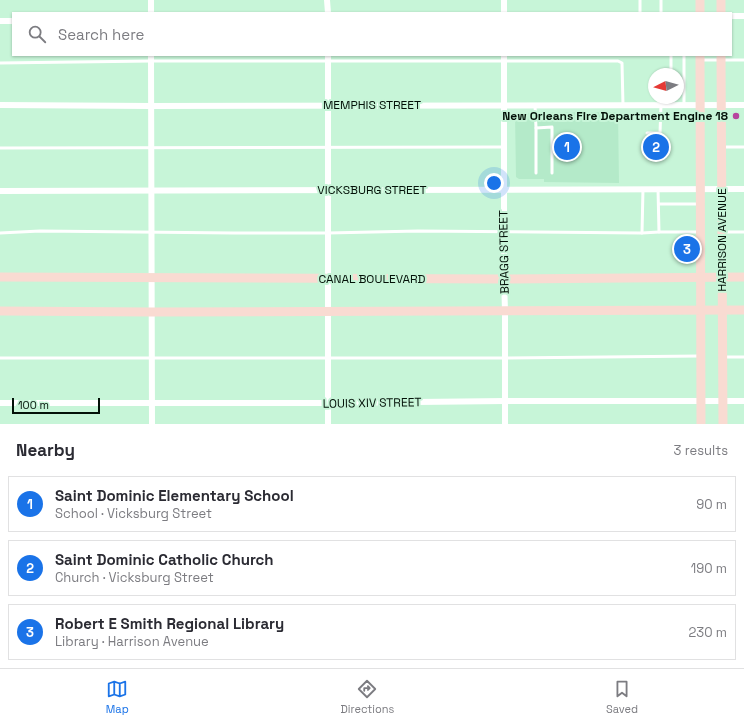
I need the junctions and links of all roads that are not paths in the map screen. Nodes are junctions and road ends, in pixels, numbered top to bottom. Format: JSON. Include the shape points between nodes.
{"nodes":[{"id":1,"x":151,"y":0,"type":"edge"},
{"id":2,"x":328,"y":0,"type":"edge"},
{"id":3,"x":504,"y":0,"type":"edge"},
{"id":4,"x":640,"y":0,"type":"edge"},
{"id":5,"x":661,"y":0,"type":"edge"},
{"id":6,"x":700,"y":0,"type":"edge"},
{"id":7,"x":721,"y":0,"type":"edge"},
{"id":8,"x":151,"y":12,"type":"edge"},
{"id":9,"x":328,"y":12,"type":"edge"},
{"id":10,"x":504,"y":12,"type":"edge"},
{"id":11,"x":640,"y":12,"type":"edge"},
{"id":12,"x":661,"y":12,"type":"edge"},
{"id":13,"x":700,"y":12,"type":"edge"},
{"id":14,"x":721,"y":12,"type":"edge"},
{"id":15,"x":732,"y":16,"type":"edge"},
{"id":16,"x":744,"y":16,"type":"edge"},
{"id":17,"x":0,"y":21,"type":"edge"},
{"id":18,"x":12,"y":21,"type":"edge"},
{"id":19,"x":671,"y":56,"type":"edge"},
{"id":20,"x":684,"y":56,"type":"edge"},
{"id":21,"x":721,"y":57,"type":"edge"},
{"id":22,"x":151,"y":58,"type":"edge"},
{"id":23,"x":328,"y":58,"type":"edge"},
{"id":24,"x":504,"y":58,"type":"edge"},
{"id":25,"x":700,"y":58,"type":"edge"},
{"id":26,"x":744,"y":60,"type":"edge"},
{"id":27,"x":0,"y":62,"type":"edge"},
{"id":28,"x":671,"y":68,"type":"edge"},
{"id":29,"x":0,"y":104,"type":"edge"},
{"id":30,"x":744,"y":104,"type":"edge"},
{"id":31,"x":505,"y":105,"type":"junction"},
{"id":32,"x":535,"y":105,"type":"junction"},
{"id":33,"x":623,"y":105,"type":"junction"},
{"id":34,"x":660,"y":105,"type":"junction"},
{"id":35,"x":671,"y":105,"type":"joint"},
{"id":36,"x":684,"y":105,"type":"junction"},
{"id":37,"x":700,"y":105,"type":"junction"},
{"id":38,"x":722,"y":105,"type":"junction"},
{"id":39,"x":151,"y":106,"type":"junction"},
{"id":40,"x":328,"y":106,"type":"junction"},
{"id":41,"x":536,"y":128,"type":"junction"},
{"id":42,"x":647,"y":133,"type":"dead end"},
{"id":43,"x":328,"y":147,"type":"junction"},
{"id":44,"x":504,"y":147,"type":"junction"},
{"id":45,"x":722,"y":147,"type":"junction"},
{"id":46,"x":744,"y":147,"type":"edge"},
{"id":47,"x":0,"y":148,"type":"edge"},
{"id":48,"x":151,"y":148,"type":"junction"},
{"id":49,"x":536,"y":173,"type":"dead end"},
{"id":50,"x":552,"y":173,"type":"dead end"},
{"id":51,"x":643,"y":189,"type":"junction"},
{"id":52,"x":658,"y":189,"type":"junction"},
{"id":53,"x":700,"y":189,"type":"junction"},
{"id":54,"x":722,"y":189,"type":"junction"},
{"id":55,"x":744,"y":189,"type":"edge"},
{"id":56,"x":504,"y":190,"type":"junction"},
{"id":57,"x":0,"y":191,"type":"edge"},
{"id":58,"x":151,"y":191,"type":"junction"},
{"id":59,"x":328,"y":191,"type":"junction"},
{"id":60,"x":659,"y":204,"type":"junction"},
{"id":61,"x":700,"y":204,"type":"junction"},
{"id":62,"x":151,"y":232,"type":"junction"},
{"id":63,"x":504,"y":232,"type":"junction"},
{"id":64,"x":659,"y":232,"type":"junction"},
{"id":65,"x":700,"y":232,"type":"junction"},
{"id":66,"x":722,"y":232,"type":"junction"},
{"id":67,"x":744,"y":232,"type":"edge"},
{"id":68,"x":0,"y":233,"type":"edge"},
{"id":69,"x":328,"y":233,"type":"junction"},
{"id":70,"x":642,"y":233,"type":"junction"},
{"id":71,"x":0,"y":277,"type":"edge"},
{"id":72,"x":722,"y":277,"type":"junction"},
{"id":73,"x":744,"y":277,"type":"edge"},
{"id":74,"x":701,"y":278,"type":"junction"},
{"id":75,"x":152,"y":279,"type":"junction"},
{"id":76,"x":328,"y":279,"type":"junction"},
{"id":77,"x":504,"y":279,"type":"junction"},
{"id":78,"x":722,"y":310,"type":"junction"},
{"id":79,"x":744,"y":310,"type":"edge"},
{"id":80,"x":0,"y":311,"type":"edge"},
{"id":81,"x":328,"y":311,"type":"junction"},
{"id":82,"x":505,"y":311,"type":"junction"},
{"id":83,"x":701,"y":311,"type":"junction"},
{"id":84,"x":152,"y":312,"type":"junction"},
{"id":85,"x":701,"y":356,"type":"junction"},
{"id":86,"x":722,"y":357,"type":"junction"},
{"id":87,"x":744,"y":357,"type":"edge"},
{"id":88,"x":0,"y":358,"type":"edge"},
{"id":89,"x":152,"y":358,"type":"junction"},
{"id":90,"x":328,"y":358,"type":"junction"},
{"id":91,"x":505,"y":358,"type":"junction"},
{"id":92,"x":505,"y":401,"type":"junction"},
{"id":93,"x":701,"y":402,"type":"junction"},
{"id":94,"x":722,"y":402,"type":"junction"},
{"id":95,"x":744,"y":402,"type":"edge"},
{"id":96,"x":0,"y":403,"type":"edge"},
{"id":97,"x":152,"y":403,"type":"junction"},
{"id":98,"x":328,"y":403,"type":"junction"},
{"id":99,"x":152,"y":424,"type":"edge"},
{"id":100,"x":328,"y":424,"type":"edge"},
{"id":101,"x":505,"y":424,"type":"edge"},
{"id":102,"x":701,"y":424,"type":"edge"},
{"id":103,"x":723,"y":424,"type":"edge"}],
"edges":[{"from":1,"to":8,"type":"street"},
{"from":2,"to":9,"type":"street"},
{"from":3,"to":10,"type":"street"},
{"from":4,"to":11,"type":"lane"},
{"from":5,"to":12,"type":"lane"},
{"from":6,"to":13,"type":"main road"},
{"from":7,"to":14,"type":"main road"},
{"from":15,"to":16,"type":"street"},
{"from":17,"to":18,"type":"street"},
{"from":19,"to":28,"type":"lane"},
{"from":20,"to":36,"type":"lane"},
{"from":21,"to":25,"type":"lane"},
{"from":21,"to":26,"type":"lane"},
{"from":21,"to":38,"type":"main road","name":"HARRISON AVENUE"},
{"from":22,"to":23,"type":"lane"},
{"from":22,"to":27,"type":"lane"},
{"from":22,"to":39,"type":"street"},
{"from":23,"to":24,"type":"lane"},
{"from":23,"to":40,"type":"street"},
{"from":24,"to":31,"type":"street","name":"BRAGG STREET"},
{"from":24,"to":33,"type":"lane","via":[[622,62]]},
{"from":25,"to":37,"type":"main road","name":"HARRISON AVENUE"},
{"from":29,"to":39,"type":"street","name":"MEMPHIS STREET"},
{"from":30,"to":38,"type":"street","name":"MEMPHIS STREET"},
{"from":31,"to":32,"type":"street","name":"MEMPHIS STREET"},
{"from":31,"to":40,"type":"street","name":"MEMPHIS STREET"},
{"from":31,"to":44,"type":"street","name":"BRAGG STREET"},
{"from":32,"to":33,"type":"street","name":"MEMPHIS STREET"},
{"from":32,"to":41,"type":"lane"},
{"from":33,"to":34,"type":"street","name":"MEMPHIS STREET"},
{"from":34,"to":35,"type":"street","name":"MEMPHIS STREET"},
{"from":34,"to":42,"type":"lane","via":[[660,133]]},
{"from":35,"to":36,"type":"street","name":"MEMPHIS STREET"},
{"from":36,"to":37,"type":"street","name":"MEMPHIS STREET"},
{"from":37,"to":38,"type":"street","name":"MEMPHIS STREET"},
{"from":37,"to":53,"type":"main road","name":"HARRISON AVENUE"},
{"from":38,"to":45,"type":"main road","name":"HARRISON AVENUE"},
{"from":39,"to":40,"type":"street","name":"MEMPHIS STREET"},
{"from":39,"to":48,"type":"street"},
{"from":40,"to":43,"type":"street"},
{"from":41,"to":49,"type":"lane"},
{"from":41,"to":50,"type":"lane","via":[[552,127]]},
{"from":43,"to":44,"type":"lane"},
{"from":43,"to":48,"type":"lane"},
{"from":43,"to":59,"type":"street"},
{"from":44,"to":56,"type":"street","name":"BRAGG STREET"},
{"from":45,"to":46,"type":"lane"},
{"from":45,"to":54,"type":"main road","name":"HARRISON AVENUE"},
{"from":47,"to":48,"type":"lane"},
{"from":48,"to":58,"type":"street"},
{"from":51,"to":52,"type":"street","name":"VICKSBURG STREET"},
{"from":51,"to":56,"type":"street","name":"VICKSBURG STREET"},
{"from":51,"to":70,"type":"lane"},
{"from":52,"to":53,"type":"street","name":"VICKSBURG STREET"},
{"from":52,"to":60,"type":"lane"},
{"from":53,"to":54,"type":"street","name":"VICKSBURG STREET"},
{"from":53,"to":61,"type":"main road","name":"HARRISON AVENUE"},
{"from":54,"to":55,"type":"street","name":"VICKSBURG STREET"},
{"from":54,"to":66,"type":"main road","name":"HARRISON AVENUE"},
{"from":56,"to":59,"type":"street","name":"VICKSBURG STREET"},
{"from":56,"to":63,"type":"street","name":"BRAGG STREET"},
{"from":57,"to":58,"type":"street","name":"VICKSBURG STREET"},
{"from":58,"to":59,"type":"street","name":"VICKSBURG STREET"},
{"from":58,"to":62,"type":"street"},
{"from":59,"to":69,"type":"street"},
{"from":60,"to":61,"type":"lane"},
{"from":60,"to":64,"type":"lane"},
{"from":61,"to":65,"type":"main road","name":"HARRISON AVENUE"},
{"from":62,"to":68,"type":"lane"},
{"from":62,"to":69,"type":"lane"},
{"from":62,"to":75,"type":"street"},
{"from":63,"to":69,"type":"lane"},
{"from":63,"to":70,"type":"lane"},
{"from":63,"to":77,"type":"street","name":"BRAGG STREET"},
{"from":64,"to":65,"type":"lane"},
{"from":64,"to":70,"type":"lane"},
{"from":65,"to":74,"type":"main road","name":"HARRISON AVENUE"},
{"from":66,"to":67,"type":"lane"},
{"from":66,"to":72,"type":"main road","name":"HARRISON AVENUE"},
{"from":69,"to":76,"type":"street"},
{"from":71,"to":75,"type":"main road","name":"CANAL BOULEVARD"},
{"from":72,"to":73,"type":"main road","name":"CANAL BOULEVARD"},
{"from":72,"to":74,"type":"main road","name":"CANAL BOULEVARD"},
{"from":72,"to":78,"type":"main road","name":"HARRISON AVENUE"},
{"from":74,"to":77,"type":"main road","name":"CANAL BOULEVARD"},
{"from":74,"to":83,"type":"main road","name":"HARRISON AVENUE"},
{"from":75,"to":76,"type":"main road","name":"CANAL BOULEVARD"},
{"from":75,"to":84,"type":"street"},
{"from":76,"to":77,"type":"main road","name":"CANAL BOULEVARD"},
{"from":76,"to":81,"type":"street"},
{"from":77,"to":82,"type":"street","name":"BRAGG STREET"},
{"from":78,"to":79,"type":"main road"},
{"from":78,"to":83,"type":"main road"},
{"from":78,"to":86,"type":"main road","name":"HARRISON AVENUE"},
{"from":80,"to":84,"type":"main road"},
{"from":81,"to":82,"type":"main road"},
{"from":81,"to":84,"type":"main road"},
{"from":81,"to":90,"type":"street"},
{"from":82,"to":83,"type":"main road"},
{"from":82,"to":91,"type":"street","name":"BRAGG STREET"},
{"from":83,"to":85,"type":"main road","name":"HARRISON AVENUE"},
{"from":84,"to":89,"type":"street"},
{"from":85,"to":91,"type":"lane"},
{"from":85,"to":93,"type":"main road","name":"HARRISON AVENUE"},
{"from":86,"to":87,"type":"lane"},
{"from":86,"to":94,"type":"main road","name":"HARRISON AVENUE"},
{"from":88,"to":89,"type":"lane"},
{"from":89,"to":90,"type":"lane"},
{"from":89,"to":97,"type":"street"},
{"from":90,"to":91,"type":"lane"},
{"from":90,"to":98,"type":"street"},
{"from":91,"to":92,"type":"street","name":"BRAGG STREET"},
{"from":92,"to":93,"type":"street","name":"LOUIS XIV STREET"},
{"from":92,"to":98,"type":"street","name":"LOUIS XIV STREET"},
{"from":92,"to":101,"type":"street","name":"BRAGG STREET"},
{"from":93,"to":94,"type":"street","name":"LOUIS XIV STREET"},
{"from":93,"to":102,"type":"main road","name":"HARRISON AVENUE"},
{"from":94,"to":95,"type":"street","name":"LOUIS XIV STREET"},
{"from":94,"to":103,"type":"main road","name":"HARRISON AVENUE"},
{"from":96,"to":97,"type":"street","name":"LOUIS XIV STREET"},
{"from":97,"to":98,"type":"street","name":"LOUIS XIV STREET"},
{"from":97,"to":99,"type":"street"},
{"from":98,"to":100,"type":"street"}]}
